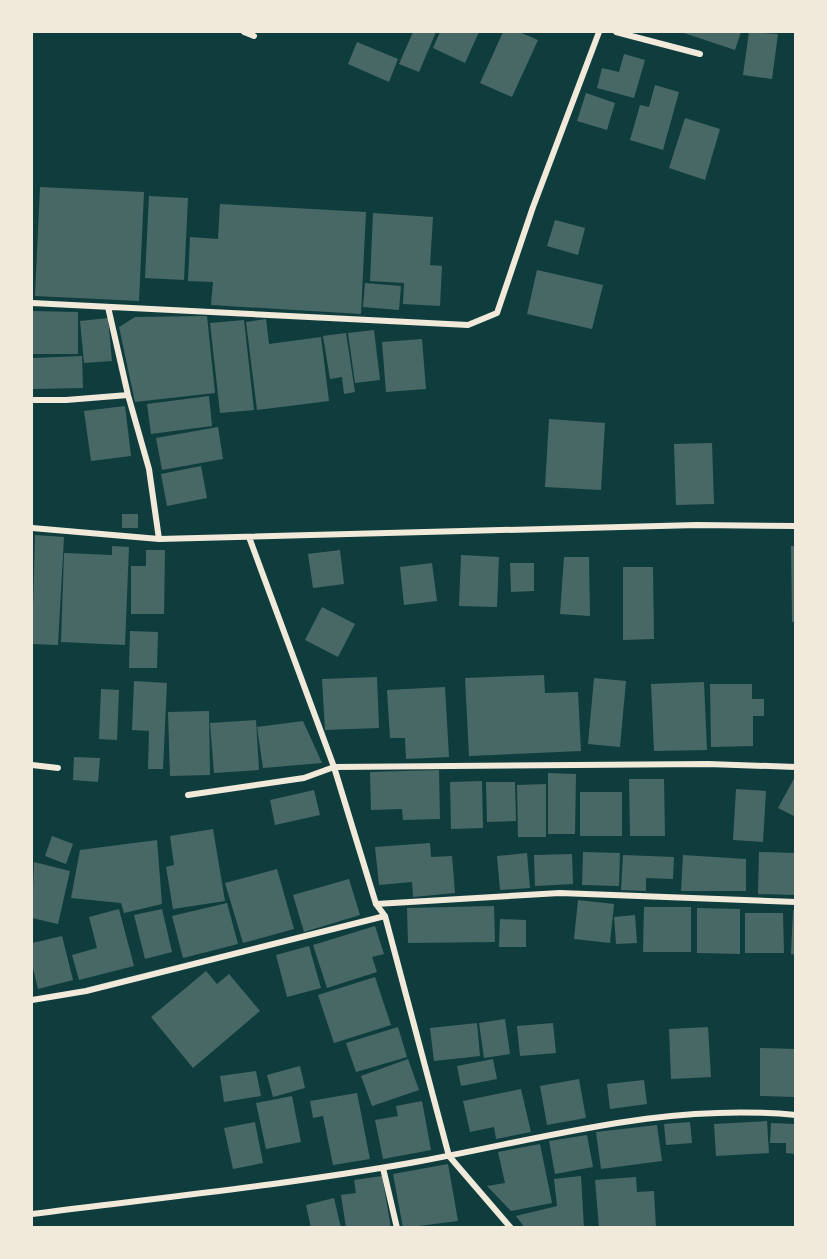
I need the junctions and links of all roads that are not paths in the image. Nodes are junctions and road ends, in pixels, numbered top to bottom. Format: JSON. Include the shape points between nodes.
{"nodes":[{"id":1,"x":244,"y":32,"type":"edge"},
{"id":2,"x":599,"y":32,"type":"edge"},
{"id":3,"x":616,"y":32,"type":"edge"},
{"id":4,"x":254,"y":36,"type":"dead end"},
{"id":5,"x":700,"y":54,"type":"dead end"},
{"id":6,"x":32,"y":303,"type":"edge"},
{"id":7,"x":108,"y":307,"type":"junction"},
{"id":8,"x":128,"y":395,"type":"junction"},
{"id":9,"x":32,"y":400,"type":"edge"},
{"id":10,"x":795,"y":526,"type":"edge"},
{"id":11,"x":32,"y":528,"type":"edge"},
{"id":12,"x":249,"y":537,"type":"junction"},
{"id":13,"x":159,"y":539,"type":"junction"},
{"id":14,"x":32,"y":765,"type":"edge"},
{"id":15,"x":334,"y":767,"type":"junction"},
{"id":16,"x":795,"y":767,"type":"edge"},
{"id":17,"x":58,"y":768,"type":"dead end"},
{"id":18,"x":188,"y":795,"type":"dead end"},
{"id":19,"x":795,"y":902,"type":"edge"},
{"id":20,"x":376,"y":904,"type":"junction"},
{"id":21,"x":385,"y":916,"type":"junction"},
{"id":22,"x":32,"y":1000,"type":"edge"},
{"id":23,"x":795,"y":1115,"type":"edge"},
{"id":24,"x":448,"y":1156,"type":"junction"},
{"id":25,"x":383,"y":1168,"type":"junction"},
{"id":26,"x":32,"y":1214,"type":"edge"},
{"id":27,"x":397,"y":1227,"type":"edge"},
{"id":28,"x":512,"y":1227,"type":"edge"}],
"edges":[{"from":1,"to":4,"type":"street"},
{"from":2,"to":7,"type":"street","via":[[497,313],[468,325]]},
{"from":3,"to":5,"type":"street"},
{"from":6,"to":7,"type":"street"},
{"from":7,"to":8,"type":"street"},
{"from":8,"to":9,"type":"street"},
{"from":8,"to":13,"type":"street","via":[[149,469]]},
{"from":10,"to":12,"type":"street"},
{"from":11,"to":13,"type":"street"},
{"from":12,"to":13,"type":"street"},
{"from":12,"to":15,"type":"street"},
{"from":14,"to":17,"type":"street"},
{"from":15,"to":16,"type":"street"},
{"from":15,"to":18,"type":"street","via":[[303,778]]},
{"from":15,"to":20,"type":"street"},
{"from":19,"to":20,"type":"street","via":[[560,894]]},
{"from":20,"to":21,"type":"street"},
{"from":21,"to":22,"type":"street","via":[[96,988]]},
{"from":21,"to":24,"type":"street"},
{"from":23,"to":24,"type":"street","via":[[652,1116]]},
{"from":24,"to":25,"type":"street"},
{"from":24,"to":28,"type":"street"},
{"from":25,"to":26,"type":"street"},
{"from":25,"to":27,"type":"street"}]}
